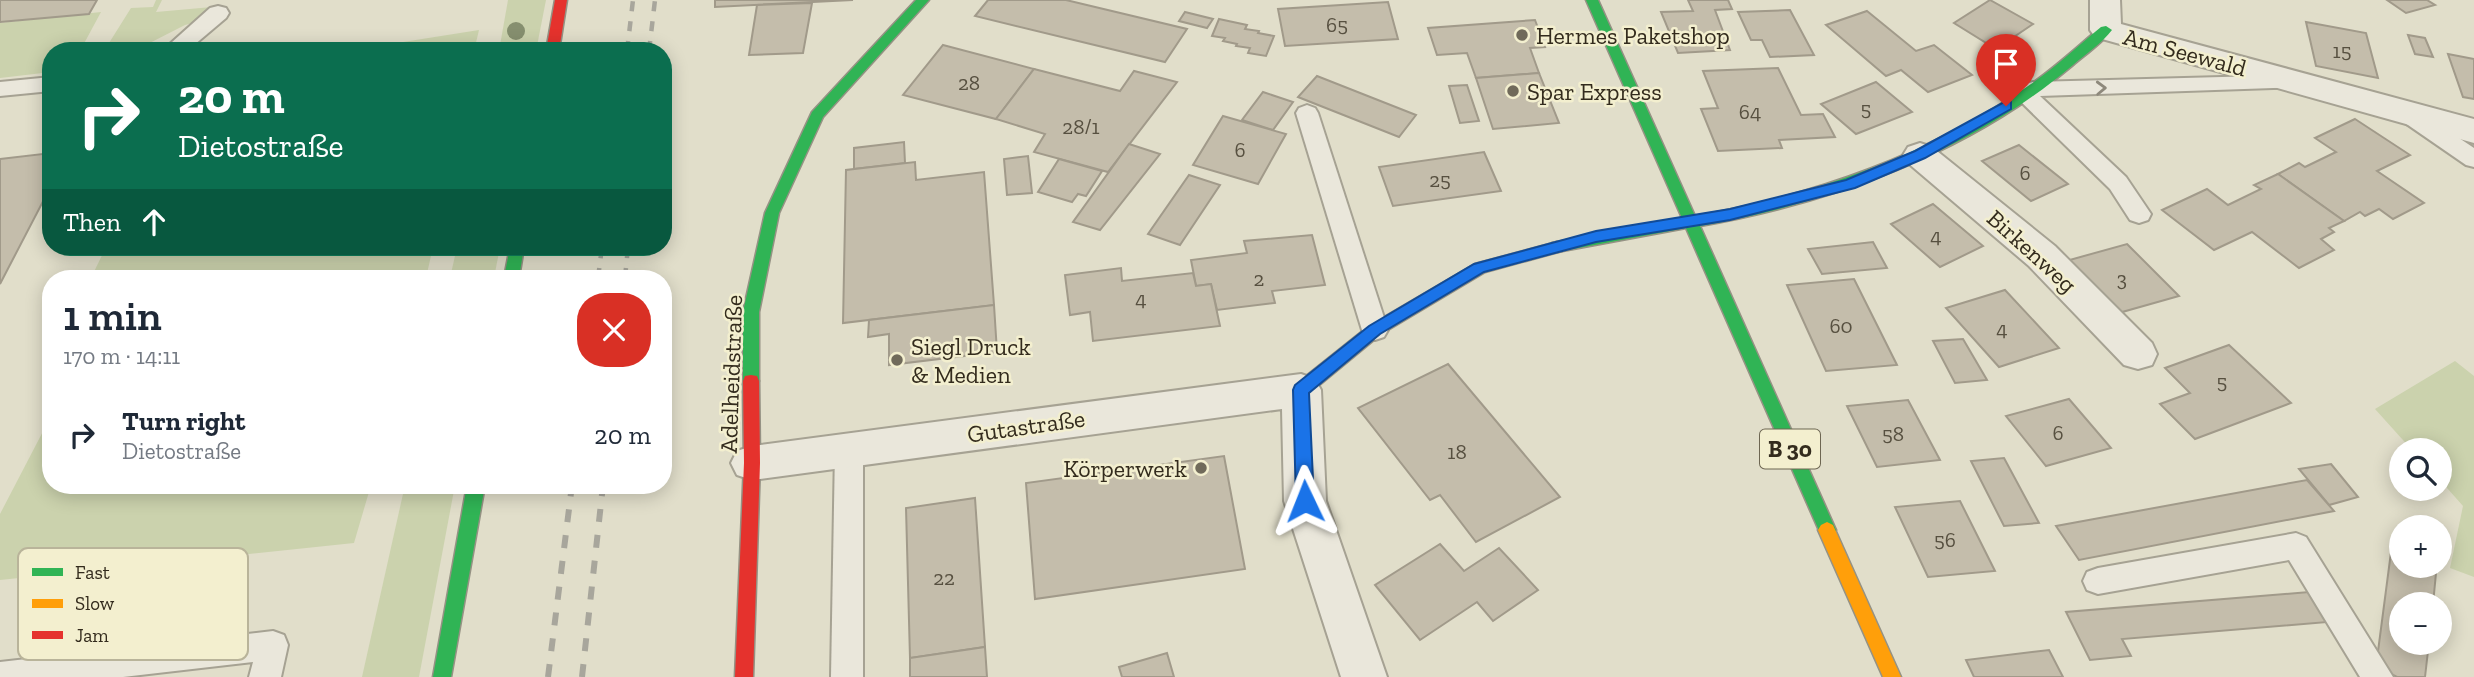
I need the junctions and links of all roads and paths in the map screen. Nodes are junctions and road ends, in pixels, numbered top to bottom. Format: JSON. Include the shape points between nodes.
{"nodes":[{"id":1,"x":561,"y":0,"type":"edge"},
{"id":2,"x":923,"y":0,"type":"edge"},
{"id":3,"x":1592,"y":0,"type":"edge"},
{"id":4,"x":218,"y":13,"type":"dead end"},
{"id":5,"x":2105,"y":15,"type":"edge"},
{"id":6,"x":184,"y":42,"type":"edge"},
{"id":7,"x":554,"y":42,"type":"edge"},
{"id":8,"x":2298,"y":82,"type":"junction"},
{"id":9,"x":42,"y":85,"type":"edge"},
{"id":10,"x":0,"y":89,"type":"edge"},
{"id":11,"x":2029,"y":92,"type":"junction"},
{"id":12,"x":2400,"y":110,"type":"junction"},
{"id":13,"x":1307,"y":113,"type":"dead end"},
{"id":14,"x":2474,"y":131,"type":"edge"},
{"id":15,"x":1920,"y":155,"type":"junction"},
{"id":16,"x":2474,"y":159,"type":"edge"},
{"id":17,"x":2139,"y":214,"type":"dead end"},
{"id":18,"x":1690,"y":221,"type":"junction"},
{"id":19,"x":1375,"y":330,"type":"junction"},
{"id":20,"x":2138,"y":354,"type":"dead end"},
{"id":21,"x":1301,"y":390,"type":"junction"},
{"id":22,"x":849,"y":450,"type":"junction"},
{"id":23,"x":752,"y":463,"type":"junction"},
{"id":24,"x":474,"y":494,"type":"edge"},
{"id":25,"x":2098,"y":581,"type":"dead end"},
{"id":26,"x":248,"y":648,"type":"edge"},
{"id":27,"x":145,"y":660,"type":"edge"},
{"id":28,"x":0,"y":677,"type":"edge"},
{"id":29,"x":265,"y":677,"type":"edge"},
{"id":30,"x":442,"y":677,"type":"edge"},
{"id":31,"x":744,"y":677,"type":"edge"},
{"id":32,"x":847,"y":677,"type":"edge"},
{"id":33,"x":1364,"y":677,"type":"edge"},
{"id":34,"x":1892,"y":677,"type":"edge"},
{"id":35,"x":2377,"y":677,"type":"edge"}],
"edges":[{"from":1,"to":7,"type":"street"},
{"from":2,"to":23,"type":"street","name":"Adelheidstraße","via":[[817,115],[772,213],[751,312]]},
{"from":3,"to":18,"type":"street","number":"B 30"},
{"from":4,"to":6,"type":"lane"},
{"from":5,"to":8,"type":"street","name":"Am Seewald"},
{"from":5,"to":11,"type":"street","name":"Am Seewald"},
{"from":11,"to":8,"type":"lane","one_way":true},
{"from":8,"to":12,"type":"street","name":"Am Seewald"},
{"from":9,"to":10,"type":"lane"},
{"from":11,"to":15,"type":"street","name":"Am Seewald"},
{"from":11,"to":17,"type":"lane","via":[[2119,183]]},
{"from":12,"to":14,"type":"street","name":"Am Seewald"},
{"from":12,"to":16,"type":"lane"},
{"from":13,"to":19,"type":"lane"},
{"from":15,"to":18,"type":"street","name":"Am Seewald","via":[[1850,184]]},
{"from":15,"to":20,"type":"street","name":"Birkenweg","via":[[2042,256]]},
{"from":18,"to":19,"type":"street","name":"Am Seewald","via":[[1596,237],[1480,268]]},
{"from":18,"to":34,"type":"street","number":"B 30"},
{"from":19,"to":21,"type":"street","name":"Am Seewald"},
{"from":21,"to":22,"type":"street","name":"Gutastraße"},
{"from":21,"to":33,"type":"street","via":[[1305,501]]},
{"from":22,"to":23,"type":"street","name":"Gutastraße"},
{"from":22,"to":32,"type":"lane"},
{"from":23,"to":31,"type":"street","name":"Adelheidstraße"},
{"from":24,"to":30,"type":"street"},
{"from":25,"to":35,"type":"lane","via":[[2296,546]]},
{"from":26,"to":29,"type":"lane","via":[[273,645]]},
{"from":27,"to":28,"type":"lane"}]}
